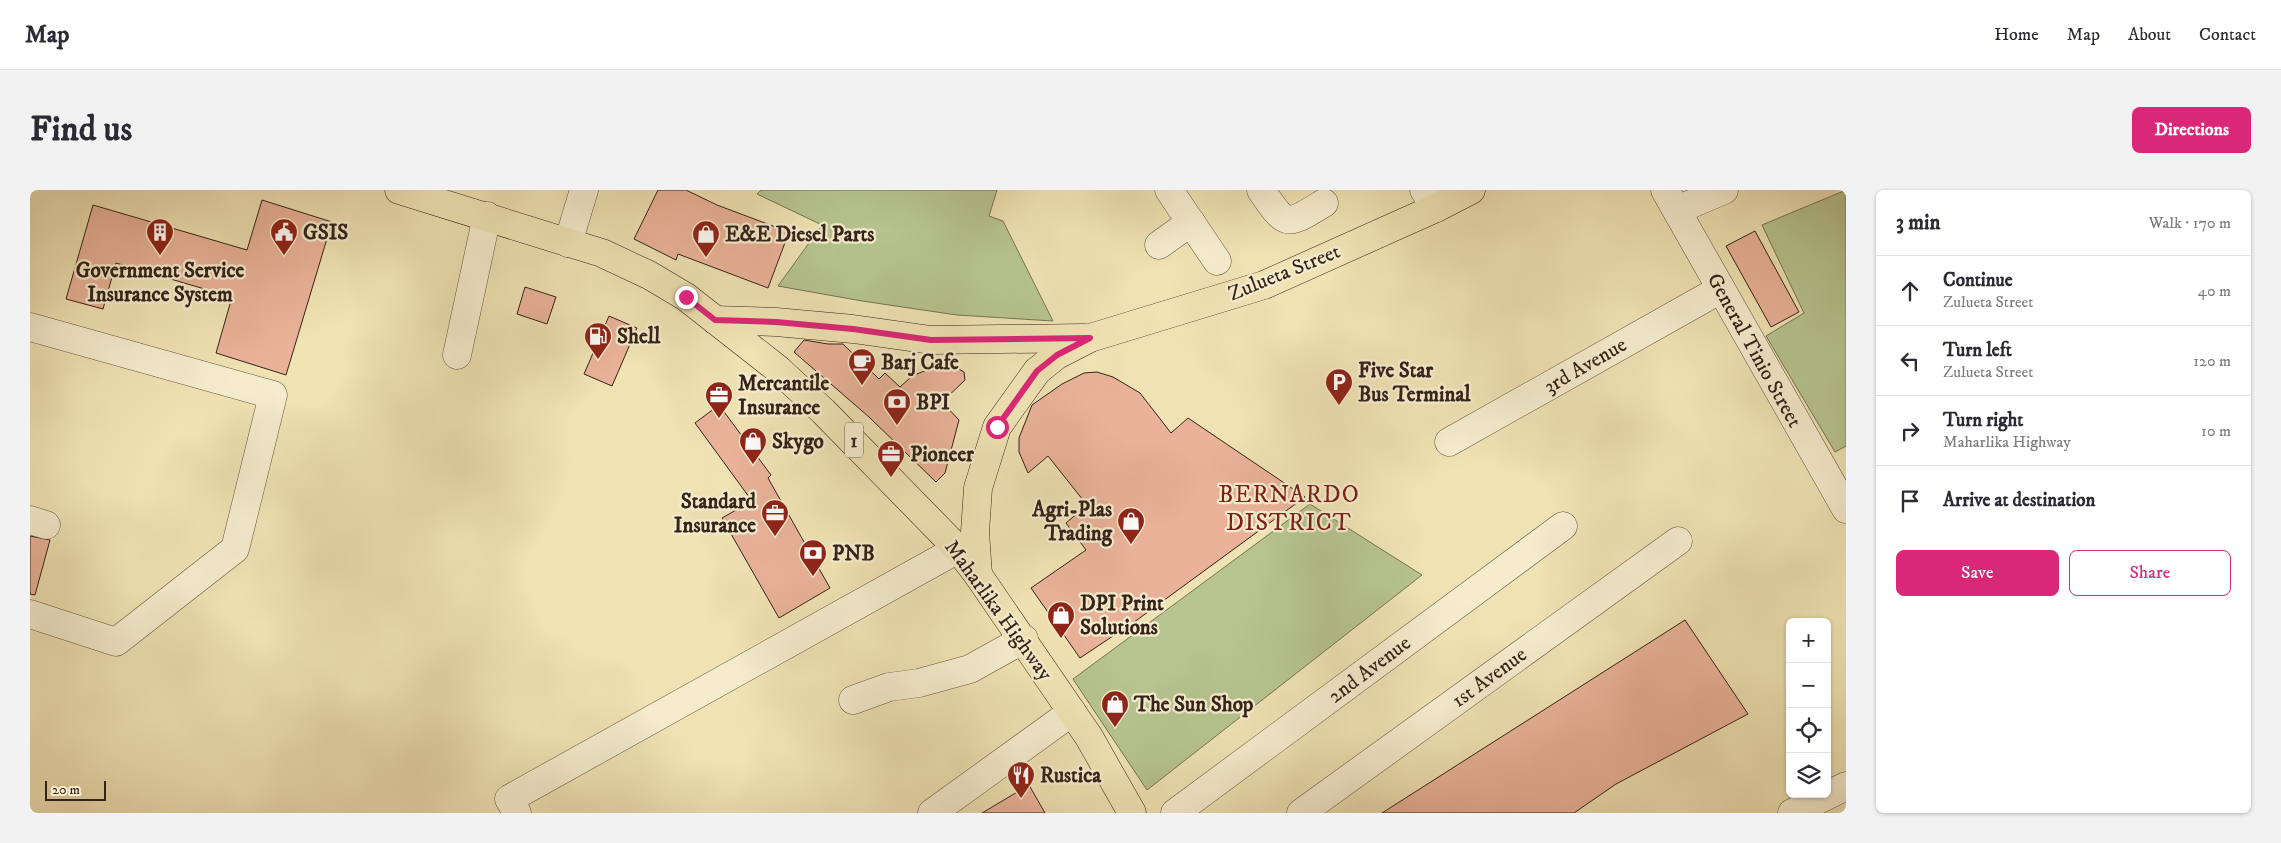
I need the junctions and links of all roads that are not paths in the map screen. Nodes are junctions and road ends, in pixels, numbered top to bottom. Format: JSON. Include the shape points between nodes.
{"nodes":[{"id":1,"x":399,"y":190,"type":"edge"},
{"id":2,"x":584,"y":190,"type":"edge"},
{"id":3,"x":1169,"y":190,"type":"edge"},
{"id":4,"x":1261,"y":190,"type":"edge"},
{"id":5,"x":1471,"y":190,"type":"edge"},
{"id":6,"x":1724,"y":190,"type":"edge"},
{"id":7,"x":1430,"y":199,"type":"edge"},
{"id":8,"x":1671,"y":200,"type":"edge"},
{"id":9,"x":1324,"y":202,"type":"dead end"},
{"id":10,"x":487,"y":216,"type":"junction"},
{"id":11,"x":1191,"y":222,"type":"junction"},
{"id":12,"x":568,"y":243,"type":"junction"},
{"id":13,"x":1159,"y":245,"type":"dead end"},
{"id":14,"x":1217,"y":262,"type":"dead end"},
{"id":15,"x":1721,"y":288,"type":"junction"},
{"id":16,"x":715,"y":320,"type":"junction"},
{"id":17,"x":30,"y":327,"type":"edge"},
{"id":18,"x":1090,"y":338,"type":"junction"},
{"id":19,"x":457,"y":355,"type":"dead end"},
{"id":20,"x":1449,"y":442,"type":"dead end"},
{"id":21,"x":1844,"y":501,"type":"edge"},
{"id":22,"x":1563,"y":526,"type":"dead end"},
{"id":23,"x":1678,"y":541,"type":"dead end"},
{"id":24,"x":958,"y":549,"type":"junction"},
{"id":25,"x":978,"y":575,"type":"junction"},
{"id":26,"x":30,"y":614,"type":"edge"},
{"id":27,"x":1024,"y":639,"type":"junction"},
{"id":28,"x":852,"y":700,"type":"dead end"},
{"id":29,"x":1072,"y":712,"type":"junction"},
{"id":30,"x":1846,"y":786,"type":"edge"},
{"id":31,"x":517,"y":813,"type":"edge"},
{"id":32,"x":932,"y":813,"type":"edge"},
{"id":33,"x":1132,"y":813,"type":"edge"},
{"id":34,"x":1175,"y":813,"type":"edge"},
{"id":35,"x":1301,"y":813,"type":"edge"},
{"id":36,"x":1792,"y":813,"type":"edge"}],
"edges":[{"from":1,"to":10,"type":"main road","name":"Maharlika Highway","number":"1"},
{"from":2,"to":12,"type":"street"},
{"from":3,"to":11,"type":"street"},
{"from":4,"to":9,"type":"street","via":[[1285,220],[1295,220]]},
{"from":5,"to":7,"type":"main road","name":"Zulueta Street"},
{"from":6,"to":8,"type":"street"},
{"from":7,"to":18,"type":"main road","name":"Zulueta Street","via":[[1264,285]]},
{"from":8,"to":15,"type":"street","name":"General Tinio Street"},
{"from":10,"to":12,"type":"main road","name":"Maharlika Highway","number":"1"},
{"from":10,"to":19,"type":"street"},
{"from":11,"to":13,"type":"street"},
{"from":11,"to":14,"type":"street"},
{"from":12,"to":16,"type":"main road","name":"Maharlika Highway","number":"1","via":[[602,253],[649,275],[686,297]]},
{"from":15,"to":20,"type":"street","name":"3rd Avenue"},
{"from":15,"to":21,"type":"street","name":"General Tinio Street"},
{"from":16,"to":18,"type":"main road","name":"Zulueta Street","via":[[853,329],[931,340]]},
{"from":16,"to":24,"type":"main road","name":"Maharlika Highway","number":"1","via":[[779,370],[824,411]]},
{"from":17,"to":26,"type":"street","via":[[273,394],[235,549],[116,642]]},
{"from":18,"to":25,"type":"main road","name":"Zulueta Street","via":[[1057,355],[1037,371],[997,427],[978,488],[975,532]]},
{"from":22,"to":34,"type":"street","name":"2nd Avenue"},
{"from":23,"to":35,"type":"street","name":"1st Avenue"},
{"from":24,"to":25,"type":"main road","name":"Maharlika Highway","number":"1"},
{"from":24,"to":31,"type":"street","via":[[509,799]]},
{"from":25,"to":27,"type":"main road","name":"Maharlika Highway","number":"1"},
{"from":27,"to":28,"type":"street","via":[[970,669],[919,683],[889,687]]},
{"from":27,"to":29,"type":"main road","name":"Maharlika Highway","number":"1"},
{"from":29,"to":32,"type":"street"},
{"from":29,"to":33,"type":"main road","name":"Maharlika Highway","number":"1"},
{"from":30,"to":36,"type":"street"}]}
